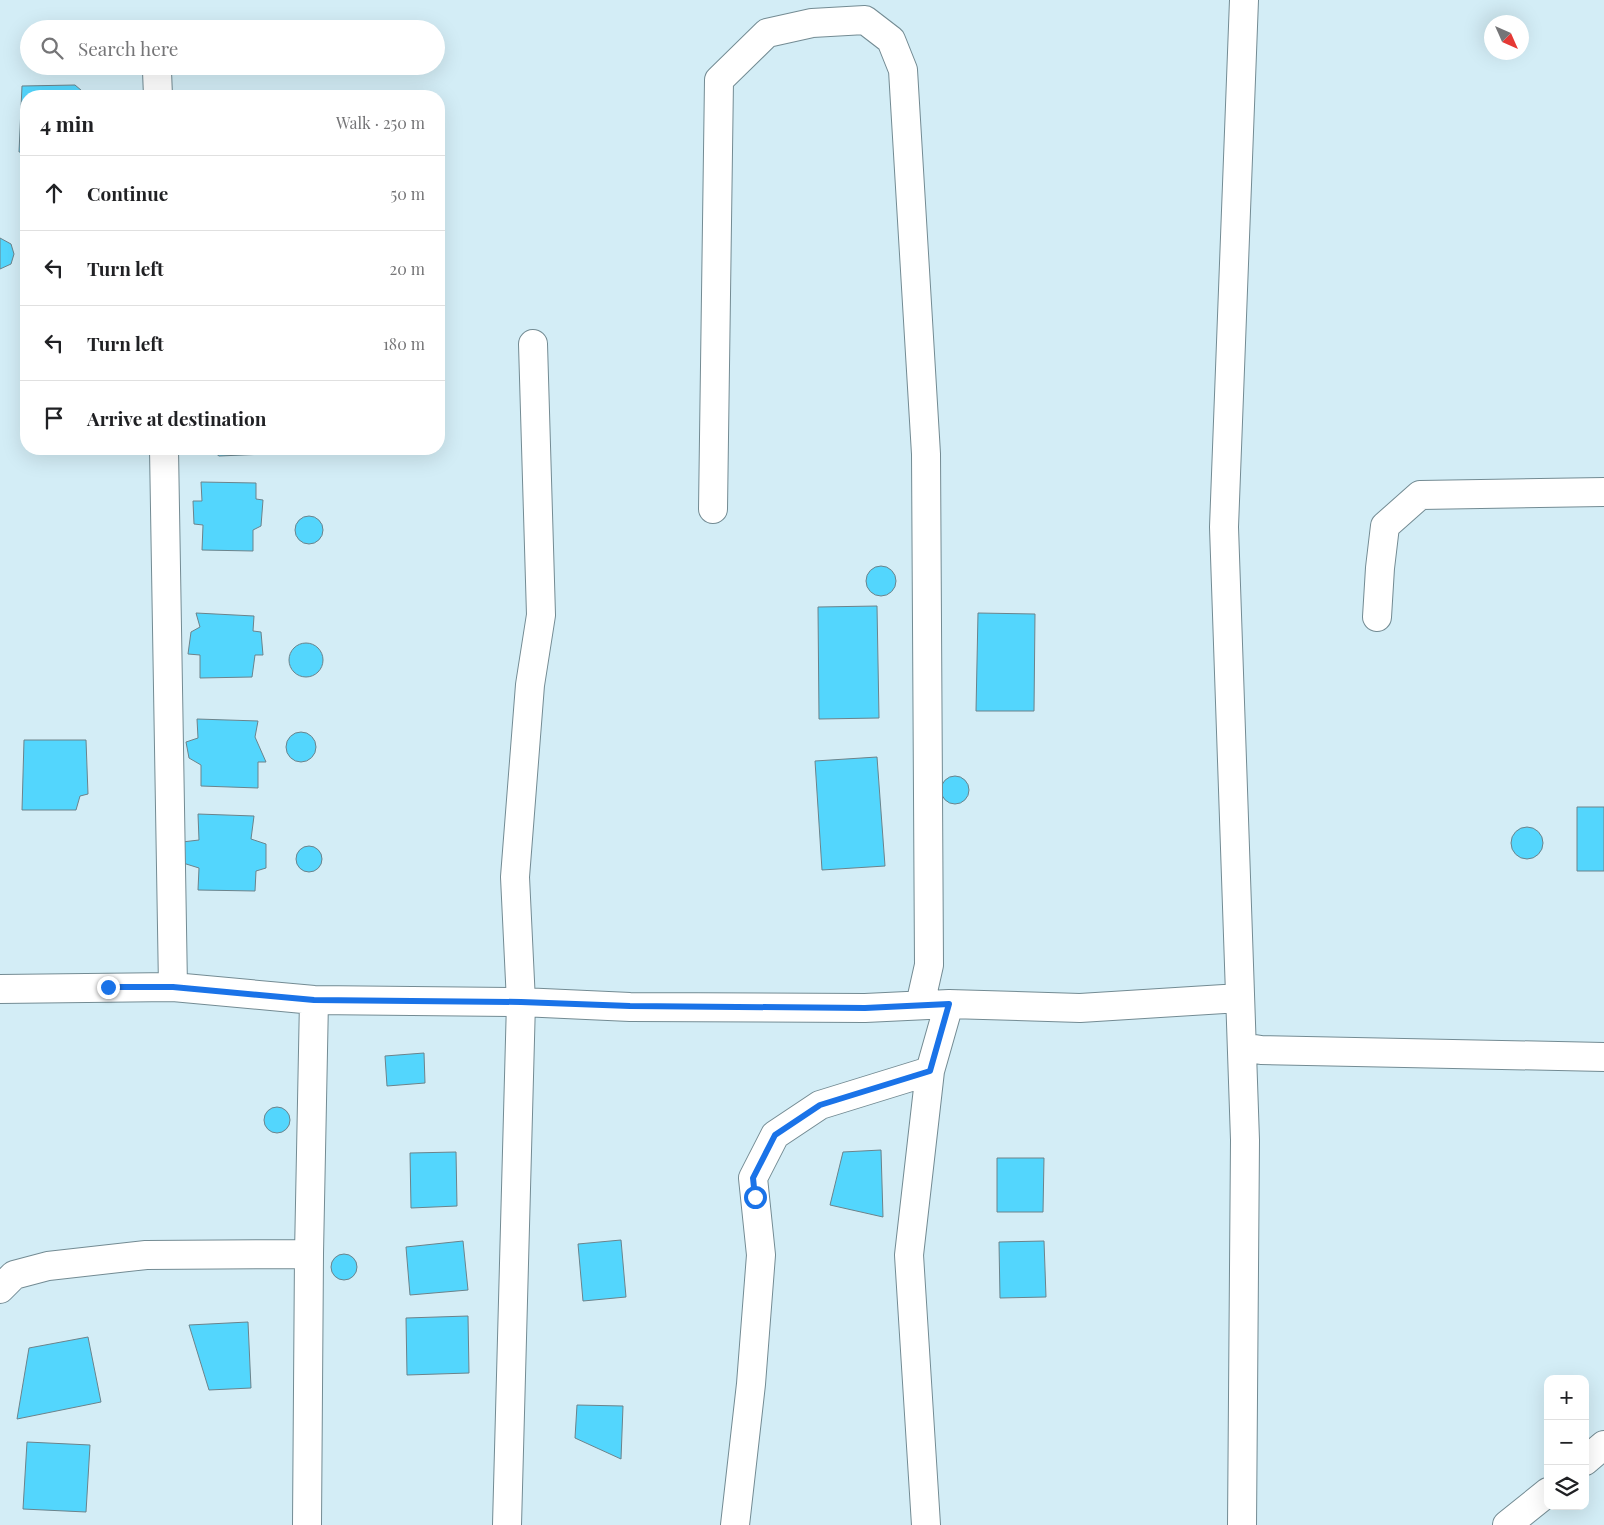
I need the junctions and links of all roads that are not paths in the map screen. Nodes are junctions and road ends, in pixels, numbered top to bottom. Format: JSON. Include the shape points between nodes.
{"nodes":[{"id":1,"x":1244,"y":0,"type":"edge"},
{"id":2,"x":533,"y":344,"type":"dead end"},
{"id":3,"x":164,"y":455,"type":"edge"},
{"id":4,"x":1604,"y":492,"type":"edge"},
{"id":5,"x":713,"y":509,"type":"dead end"},
{"id":6,"x":1377,"y":617,"type":"dead end"},
{"id":7,"x":173,"y":987,"type":"junction"},
{"id":8,"x":0,"y":989,"type":"edge"},
{"id":9,"x":1240,"y":998,"type":"junction"},
{"id":10,"x":314,"y":1000,"type":"junction"},
{"id":11,"x":521,"y":1002,"type":"junction"},
{"id":12,"x":949,"y":1004,"type":"junction"},
{"id":13,"x":920,"y":1005,"type":"junction"},
{"id":14,"x":1242,"y":1048,"type":"junction"},
{"id":15,"x":1604,"y":1057,"type":"edge"},
{"id":16,"x":930,"y":1071,"type":"junction"},
{"id":17,"x":308,"y":1254,"type":"junction"},
{"id":18,"x":0,"y":1289,"type":"edge"},
{"id":19,"x":1604,"y":1445,"type":"edge"},
{"id":20,"x":1589,"y":1458,"type":"edge"},
{"id":21,"x":1544,"y":1495,"type":"edge"},
{"id":22,"x":307,"y":1525,"type":"edge"},
{"id":23,"x":506,"y":1525,"type":"edge"},
{"id":24,"x":735,"y":1525,"type":"edge"},
{"id":25,"x":926,"y":1525,"type":"edge"},
{"id":26,"x":1242,"y":1525,"type":"edge"},
{"id":27,"x":1507,"y":1525,"type":"edge"}],
"edges":[{"from":1,"to":9,"type":"street","via":[[1224,527]]},
{"from":2,"to":11,"type":"street","via":[[541,615],[530,685],[515,877]]},
{"from":3,"to":7,"type":"street"},
{"from":4,"to":6,"type":"street","via":[[1420,494],[1385,526]]},
{"from":5,"to":13,"type":"street","via":[[719,80],[767,34],[812,23],[865,20],[891,40],[903,70],[926,444],[929,965]]},
{"from":7,"to":8,"type":"street"},
{"from":7,"to":10,"type":"street"},
{"from":9,"to":12,"type":"street","via":[[1080,1008]]},
{"from":9,"to":14,"type":"street"},
{"from":10,"to":11,"type":"street"},
{"from":10,"to":17,"type":"street"},
{"from":11,"to":13,"type":"street","via":[[640,1007],[865,1008]]},
{"from":11,"to":23,"type":"street"},
{"from":12,"to":13,"type":"street"},
{"from":12,"to":16,"type":"street"},
{"from":14,"to":15,"type":"street"},
{"from":14,"to":26,"type":"street","via":[[1245,1140]]},
{"from":16,"to":24,"type":"street","via":[[820,1105],[775,1135],[753,1178],[761,1255]]},
{"from":16,"to":25,"type":"street","via":[[909,1255]]},
{"from":17,"to":18,"type":"street","via":[[146,1256],[48,1266],[14,1275]]},
{"from":17,"to":22,"type":"street"},
{"from":19,"to":20,"type":"street"},
{"from":21,"to":27,"type":"street"}]}
